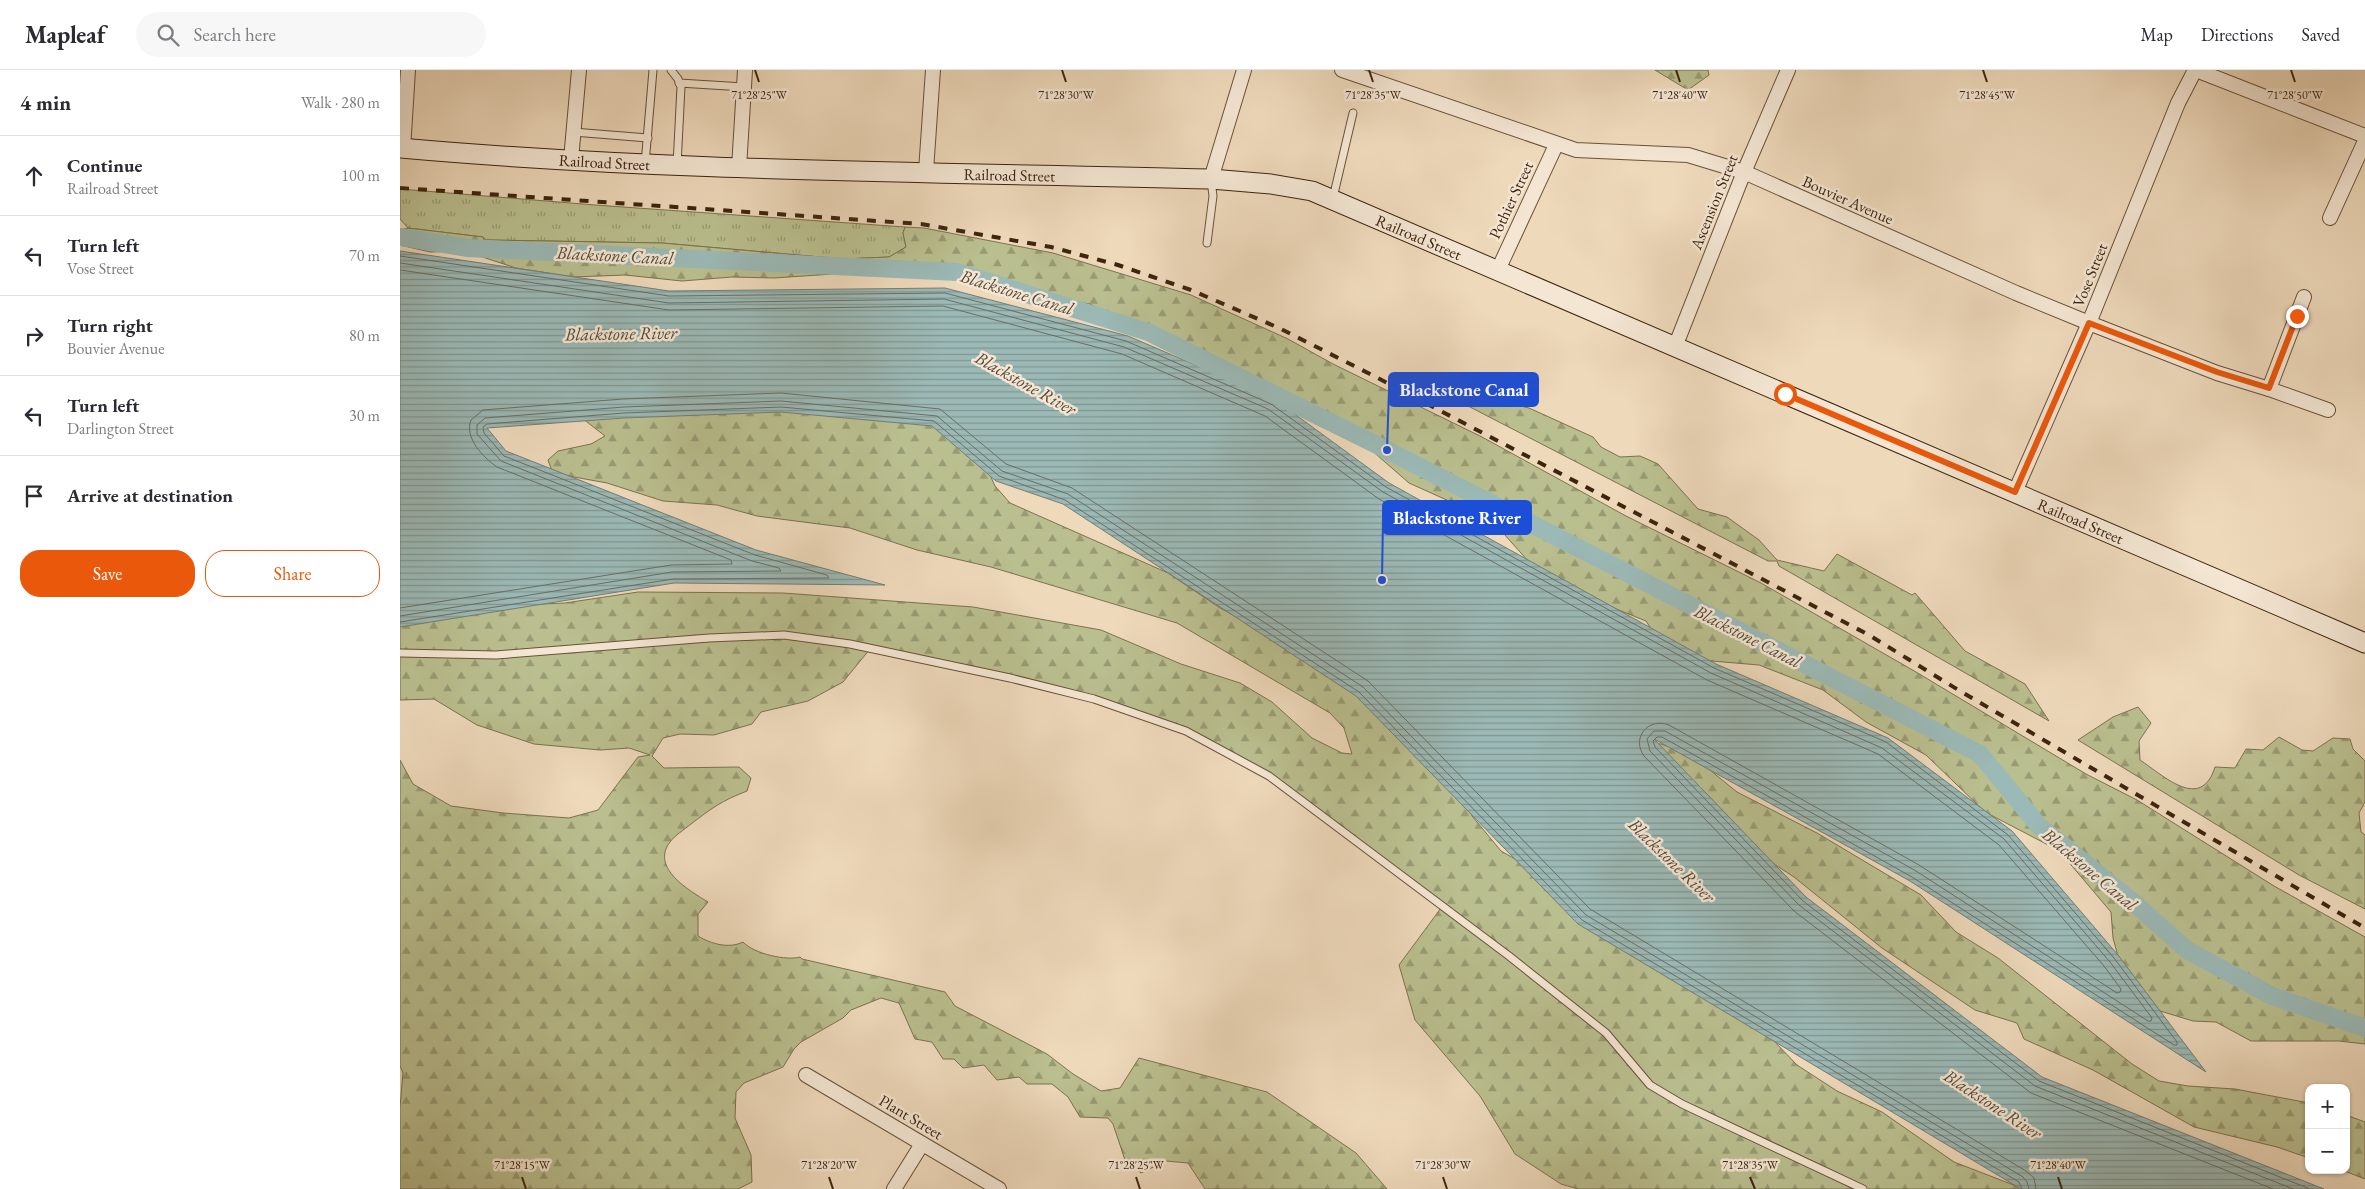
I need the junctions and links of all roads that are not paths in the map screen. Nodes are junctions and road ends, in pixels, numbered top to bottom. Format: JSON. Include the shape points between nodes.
{"nodes":[{"id":1,"x":408,"y":70,"type":"edge"},
{"id":2,"x":579,"y":70,"type":"edge"},
{"id":3,"x":654,"y":70,"type":"edge"},
{"id":4,"x":671,"y":70,"type":"edge"},
{"id":5,"x":745,"y":70,"type":"edge"},
{"id":6,"x":933,"y":70,"type":"edge"},
{"id":7,"x":1244,"y":70,"type":"edge"},
{"id":8,"x":1342,"y":70,"type":"edge"},
{"id":9,"x":1788,"y":70,"type":"edge"},
{"id":10,"x":2196,"y":70,"type":"edge"},
{"id":11,"x":680,"y":82,"type":"junction"},
{"id":12,"x":744,"y":87,"type":"junction"},
{"id":13,"x":1353,"y":113,"type":"dead end"},
{"id":14,"x":574,"y":132,"type":"junction"},
{"id":15,"x":2365,"y":136,"type":"edge"},
{"id":16,"x":648,"y":138,"type":"junction"},
{"id":17,"x":2365,"y":141,"type":"edge"},
{"id":18,"x":1556,"y":145,"type":"junction"},
{"id":19,"x":402,"y":148,"type":"edge"},
{"id":20,"x":571,"y":160,"type":"junction"},
{"id":21,"x":645,"y":164,"type":"junction"},
{"id":22,"x":677,"y":165,"type":"junction"},
{"id":23,"x":739,"y":168,"type":"junction"},
{"id":24,"x":926,"y":172,"type":"junction"},
{"id":25,"x":1744,"y":172,"type":"junction"},
{"id":26,"x":1211,"y":179,"type":"junction"},
{"id":27,"x":1332,"y":200,"type":"junction"},
{"id":28,"x":2330,"y":218,"type":"dead end"},
{"id":29,"x":1207,"y":243,"type":"dead end"},
{"id":30,"x":1498,"y":270,"type":"junction"},
{"id":31,"x":2304,"y":298,"type":"dead end"},
{"id":32,"x":2089,"y":323,"type":"junction"},
{"id":33,"x":1675,"y":347,"type":"junction"},
{"id":34,"x":2269,"y":388,"type":"junction"},
{"id":35,"x":2328,"y":410,"type":"dead end"},
{"id":36,"x":2015,"y":492,"type":"junction"},
{"id":37,"x":2365,"y":643,"type":"edge"},
{"id":38,"x":400,"y":653,"type":"edge"},
{"id":39,"x":806,"y":1075,"type":"dead end"},
{"id":40,"x":922,"y":1144,"type":"junction"},
{"id":41,"x":894,"y":1189,"type":"edge"},
{"id":42,"x":999,"y":1189,"type":"edge"},
{"id":43,"x":1863,"y":1189,"type":"edge"}],
"edges":[{"from":1,"to":19,"type":"street"},
{"from":2,"to":14,"type":"street"},
{"from":3,"to":16,"type":"lane"},
{"from":4,"to":11,"type":"lane"},
{"from":5,"to":12,"type":"street"},
{"from":6,"to":24,"type":"street"},
{"from":7,"to":26,"type":"street"},
{"from":8,"to":18,"type":"street","name":"Bouvier Avenue"},
{"from":9,"to":25,"type":"street","name":"Ascension Street"},
{"from":10,"to":15,"type":"street"},
{"from":10,"to":32,"type":"street","name":"Vose Street","via":[[2178,103]]},
{"from":11,"to":12,"type":"lane"},
{"from":11,"to":22,"type":"lane"},
{"from":12,"to":23,"type":"street"},
{"from":13,"to":27,"type":"lane"},
{"from":14,"to":16,"type":"lane"},
{"from":14,"to":20,"type":"street"},
{"from":16,"to":21,"type":"lane"},
{"from":17,"to":28,"type":"street"},
{"from":18,"to":25,"type":"street","name":"Bouvier Avenue","via":[[1596,152],[1688,154]]},
{"from":18,"to":30,"type":"street","name":"Pothier Street"},
{"from":19,"to":20,"type":"street","name":"Railroad Street"},
{"from":20,"to":21,"type":"street","name":"Railroad Street"},
{"from":21,"to":22,"type":"street","name":"Railroad Street"},
{"from":22,"to":23,"type":"street","name":"Railroad Street"},
{"from":23,"to":24,"type":"street","name":"Railroad Street"},
{"from":24,"to":26,"type":"street","name":"Railroad Street"},
{"from":25,"to":32,"type":"street","name":"Bouvier Avenue"},
{"from":25,"to":33,"type":"street","name":"Ascension Street"},
{"from":26,"to":27,"type":"street","name":"Railroad Street","via":[[1312,191]]},
{"from":26,"to":29,"type":"lane","via":[[1213,196]]},
{"from":27,"to":30,"type":"street","name":"Railroad Street"},
{"from":30,"to":33,"type":"street","name":"Railroad Street"},
{"from":31,"to":34,"type":"street"},
{"from":32,"to":34,"type":"street","name":"Bouvier Avenue","via":[[2217,372]]},
{"from":32,"to":36,"type":"street","name":"Vose Street"},
{"from":33,"to":36,"type":"street","name":"Railroad Street"},
{"from":34,"to":35,"type":"street","name":"Bouvier Avenue"},
{"from":36,"to":37,"type":"street","name":"Railroad Street"},
{"from":38,"to":43,"type":"lane","via":[[496,655],[784,635],[850,644],[1010,678],[1094,699],[1186,731],[1270,776],[1509,956],[1606,1033],[1650,1085],[1682,1104]]},
{"from":39,"to":40,"type":"street","name":"Plant Street"},
{"from":40,"to":41,"type":"street"},
{"from":40,"to":42,"type":"street","name":"Plant Street"}]}
